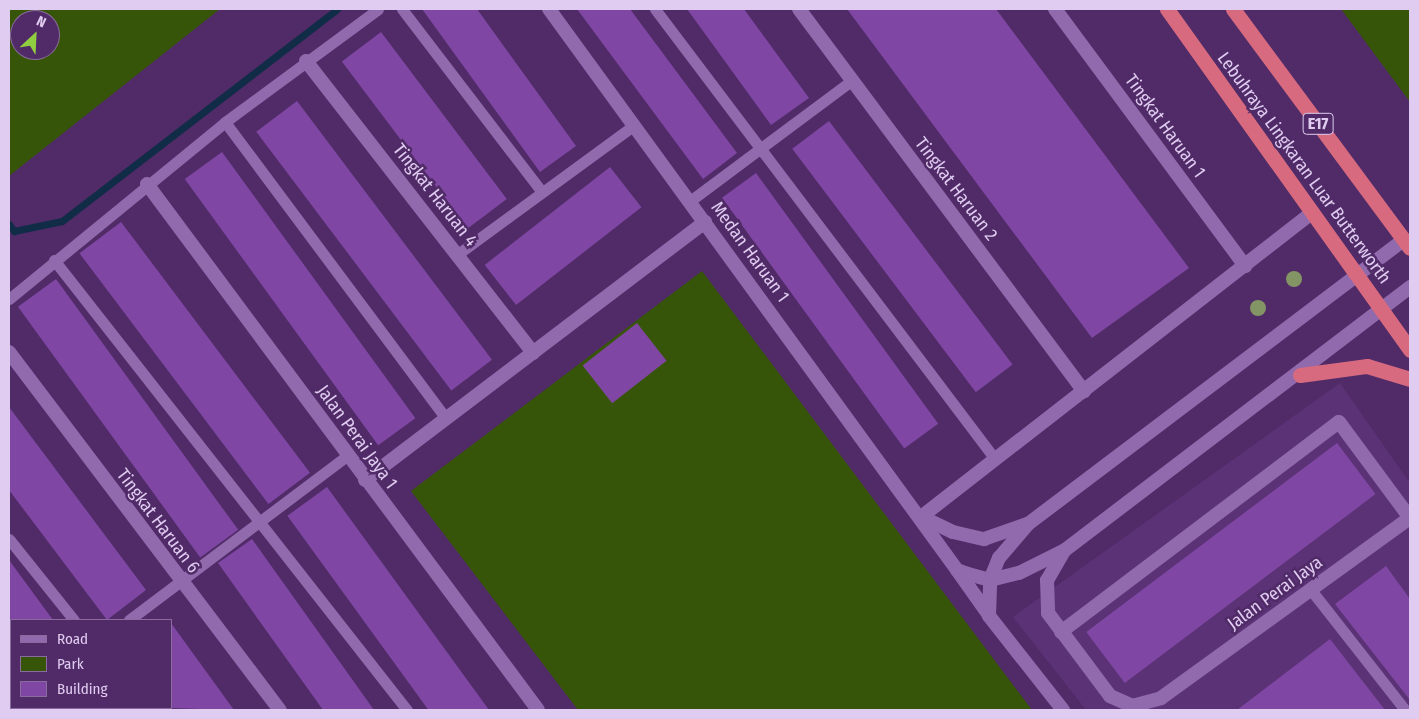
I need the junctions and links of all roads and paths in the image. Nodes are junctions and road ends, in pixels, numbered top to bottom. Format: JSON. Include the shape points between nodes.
{"nodes":[{"id":1,"x":378,"y":9,"type":"edge"},
{"id":2,"x":402,"y":9,"type":"edge"},
{"id":3,"x":549,"y":9,"type":"edge"},
{"id":4,"x":655,"y":9,"type":"edge"},
{"id":5,"x":799,"y":9,"type":"edge"},
{"id":6,"x":1055,"y":9,"type":"edge"},
{"id":7,"x":1167,"y":9,"type":"edge"},
{"id":8,"x":1233,"y":9,"type":"edge"},
{"id":9,"x":306,"y":61,"type":"junction"},
{"id":10,"x":852,"y":80,"type":"junction"},
{"id":11,"x":225,"y":122,"type":"junction"},
{"id":12,"x":634,"y":125,"type":"junction"},
{"id":13,"x":759,"y":147,"type":"junction"},
{"id":14,"x":147,"y":184,"type":"junction"},
{"id":15,"x":542,"y":192,"type":"junction"},
{"id":16,"x":690,"y":201,"type":"junction"},
{"id":17,"x":1312,"y":213,"type":"junction"},
{"id":18,"x":705,"y":222,"type":"junction"},
{"id":19,"x":1407,"y":244,"type":"edge"},
{"id":20,"x":458,"y":254,"type":"junction"},
{"id":21,"x":54,"y":260,"type":"junction"},
{"id":22,"x":1245,"y":266,"type":"junction"},
{"id":23,"x":1359,"y":276,"type":"junction"},
{"id":24,"x":1410,"y":287,"type":"edge"},
{"id":25,"x":9,"y":299,"type":"edge"},
{"id":26,"x":1382,"y":310,"type":"junction"},
{"id":27,"x":1410,"y":350,"type":"edge"},
{"id":28,"x":9,"y":352,"type":"edge"},
{"id":29,"x":533,"y":353,"type":"junction"},
{"id":30,"x":1300,"y":375,"type":"junction"},
{"id":31,"x":1410,"y":379,"type":"edge"},
{"id":32,"x":1084,"y":391,"type":"junction"},
{"id":33,"x":446,"y":418,"type":"junction"},
{"id":34,"x":348,"y":455,"type":"junction"},
{"id":35,"x":995,"y":459,"type":"junction"},
{"id":36,"x":365,"y":480,"type":"junction"},
{"id":37,"x":921,"y":517,"type":"junction"},
{"id":38,"x":1410,"y":518,"type":"edge"},
{"id":39,"x":263,"y":523,"type":"junction"},
{"id":40,"x":1028,"y":524,"type":"junction"},
{"id":41,"x":9,"y":539,"type":"edge"},
{"id":42,"x":1064,"y":550,"type":"junction"},
{"id":43,"x":957,"y":570,"type":"junction"},
{"id":44,"x":990,"y":580,"type":"junction"},
{"id":45,"x":182,"y":583,"type":"junction"},
{"id":46,"x":1311,"y":590,"type":"junction"},
{"id":47,"x":989,"y":616,"type":"junction"},
{"id":48,"x":73,"y":619,"type":"edge"},
{"id":49,"x":130,"y":619,"type":"edge"},
{"id":50,"x":1061,"y":632,"type":"junction"},
{"id":51,"x":1158,"y":704,"type":"edge"},
{"id":52,"x":280,"y":710,"type":"edge"},
{"id":53,"x":407,"y":710,"type":"edge"},
{"id":54,"x":538,"y":710,"type":"edge"},
{"id":55,"x":1063,"y":710,"type":"edge"},
{"id":56,"x":1405,"y":710,"type":"edge"}],
"edges":[{"from":1,"to":9,"type":"lane"},
{"from":2,"to":15,"type":"lane"},
{"from":3,"to":12,"type":"street","name":"Medan Haruan 1"},
{"from":4,"to":13,"type":"lane"},
{"from":5,"to":10,"type":"street","name":"Tingkat Haruan 2"},
{"from":6,"to":22,"type":"street","name":"Tingkat Haruan 1"},
{"from":7,"to":17,"type":"highway","name":"Lebuhraya Lingkaran Luar Butterworth"},
{"from":8,"to":19,"type":"highway","name":"Lebuhraya Lingkaran Luar Butterworth","number":"E17"},
{"from":9,"to":11,"type":"lane"},
{"from":9,"to":20,"type":"street","name":"Tingkat Haruan 4"},
{"from":10,"to":13,"type":"lane"},
{"from":10,"to":32,"type":"street","name":"Tingkat Haruan 2"},
{"from":11,"to":14,"type":"lane"},
{"from":11,"to":33,"type":"lane"},
{"from":12,"to":15,"type":"lane"},
{"from":12,"to":16,"type":"street","name":"Medan Haruan 1"},
{"from":13,"to":16,"type":"lane"},
{"from":13,"to":35,"type":"lane"},
{"from":14,"to":21,"type":"lane"},
{"from":14,"to":34,"type":"street","name":"Jalan Perai Jaya 1"},
{"from":15,"to":20,"type":"lane"},
{"from":16,"to":18,"type":"street","name":"Medan Haruan 1"},
{"from":17,"to":22,"type":"street"},
{"from":17,"to":23,"type":"highway","name":"Lebuhraya Lingkaran Luar Butterworth"},
{"from":18,"to":29,"type":"street"},
{"from":18,"to":37,"type":"street","name":"Medan Haruan 1"},
{"from":19,"to":23,"type":"street"},
{"from":20,"to":29,"type":"street","name":"Tingkat Haruan 4"},
{"from":21,"to":25,"type":"lane"},
{"from":21,"to":39,"type":"lane"},
{"from":22,"to":32,"type":"street"},
{"from":23,"to":26,"type":"highway","name":"Lebuhraya Lingkaran Luar Butterworth"},
{"from":23,"to":40,"type":"street"},
{"from":24,"to":26,"type":"street"},
{"from":26,"to":27,"type":"highway","name":"Lebuhraya Lingkaran Luar Butterworth"},
{"from":26,"to":30,"type":"street"},
{"from":28,"to":45,"type":"street","name":"Tingkat Haruan 6"},
{"from":29,"to":33,"type":"street"},
{"from":30,"to":31,"type":"highway","via":[[1367,366]]},
{"from":30,"to":42,"type":"street"},
{"from":32,"to":35,"type":"street"},
{"from":33,"to":36,"type":"street"},
{"from":34,"to":36,"type":"street","name":"Jalan Perai Jaya 1"},
{"from":34,"to":39,"type":"lane"},
{"from":35,"to":37,"type":"street"},
{"from":36,"to":54,"type":"street","name":"Jalan Perai Jaya 1"},
{"from":37,"to":40,"type":"street","name":"Medan Haruan 1","via":[[953,532],[984,539]]},
{"from":37,"to":43,"type":"street","name":"Medan Haruan 1"},
{"from":38,"to":46,"type":"street","name":"Jalan Perai Jaya"},
{"from":38,"to":50,"type":"street","name":"Jalan Perai Jaya","via":[[1339,422]]},
{"from":39,"to":45,"type":"lane"},
{"from":39,"to":53,"type":"lane"},
{"from":40,"to":44,"type":"street","via":[[999,558]]},
{"from":41,"to":48,"type":"lane"},
{"from":42,"to":44,"type":"street","via":[[1018,573]]},
{"from":42,"to":50,"type":"street","via":[[1047,580],[1045,597],[1048,613]]},
{"from":43,"to":44,"type":"street"},
{"from":43,"to":47,"type":"street","name":"Medan Haruan 1"},
{"from":44,"to":47,"type":"street"},
{"from":45,"to":49,"type":"lane"},
{"from":45,"to":52,"type":"street","name":"Tingkat Haruan 6"},
{"from":46,"to":51,"type":"street","name":"Jalan Perai Jaya"},
{"from":46,"to":56,"type":"lane"},
{"from":47,"to":55,"type":"street"},
{"from":50,"to":51,"type":"street","via":[[1120,703],[1132,706]]}]}
